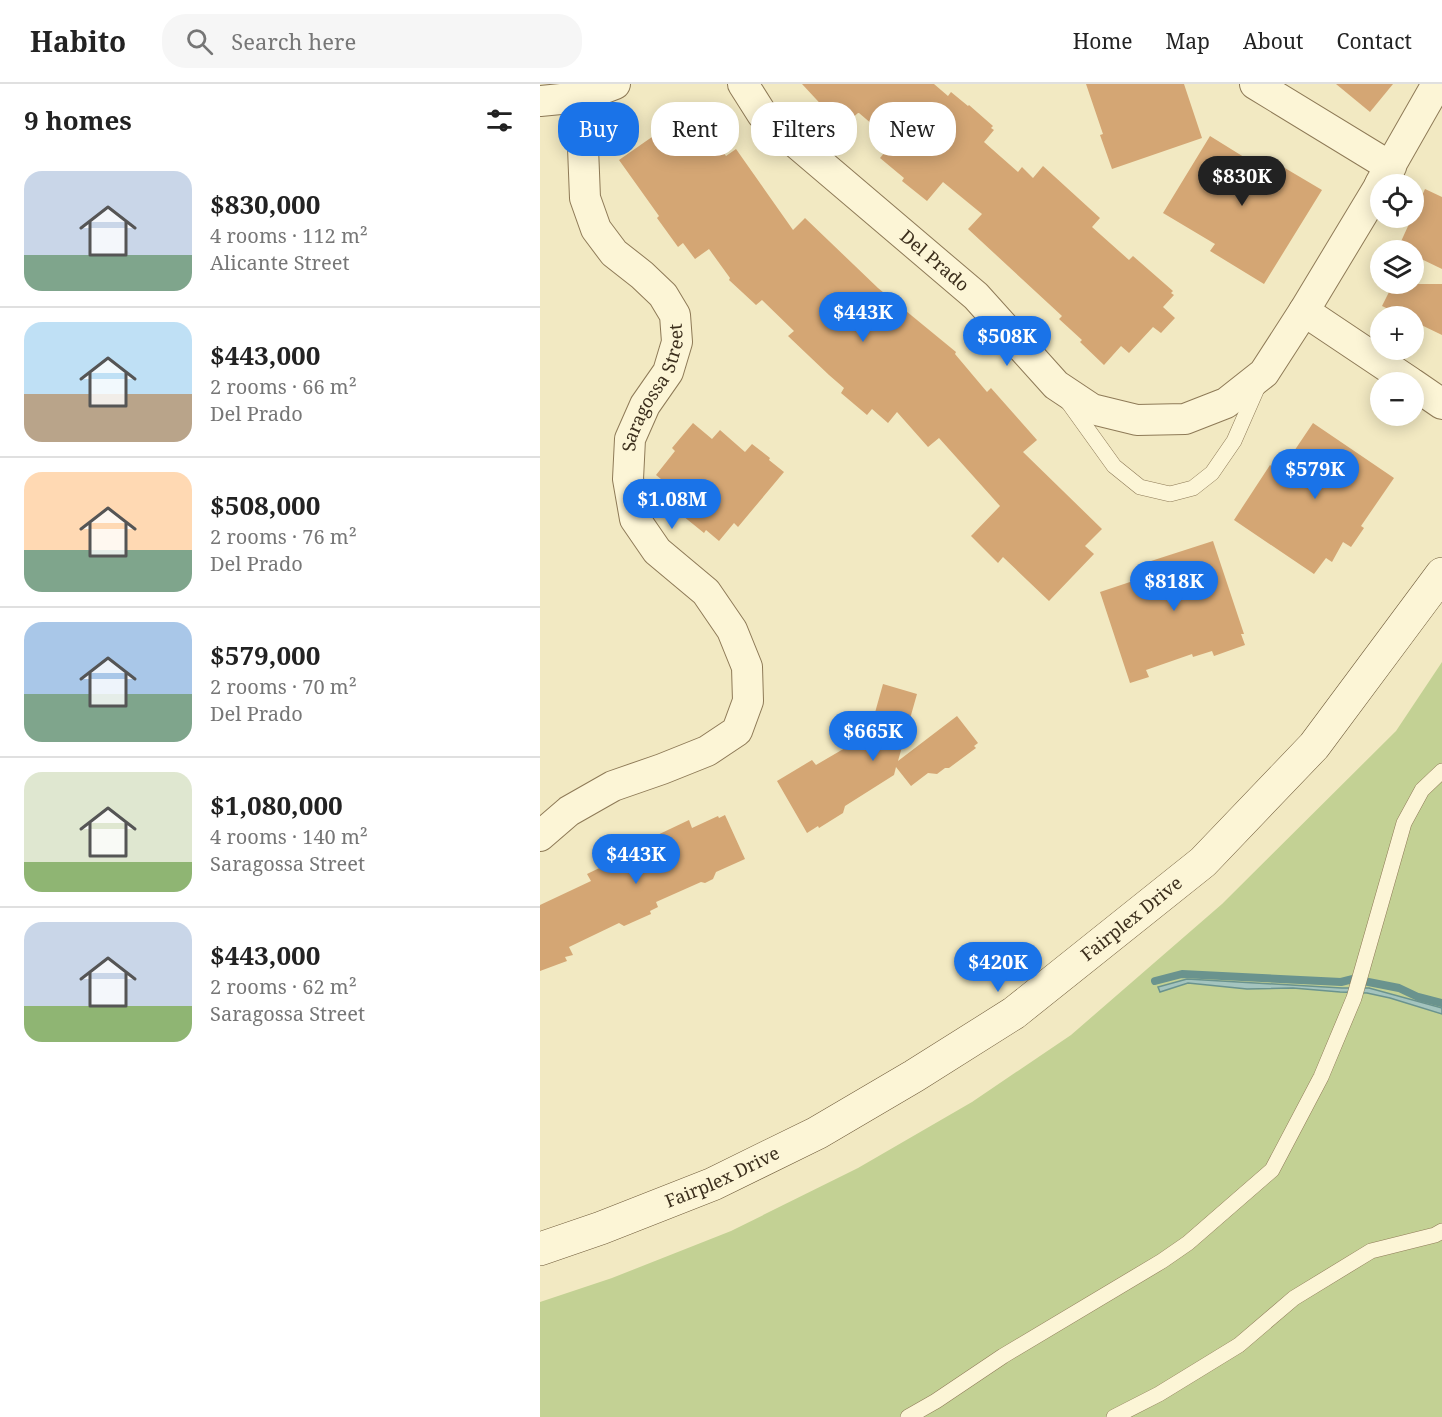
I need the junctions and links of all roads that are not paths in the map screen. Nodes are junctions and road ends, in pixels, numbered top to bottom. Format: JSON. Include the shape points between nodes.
{"nodes":[{"id":1,"x":615,"y":84,"type":"edge"},
{"id":2,"x":743,"y":84,"type":"edge"},
{"id":3,"x":1256,"y":84,"type":"edge"},
{"id":4,"x":1437,"y":84,"type":"edge"},
{"id":5,"x":581,"y":97,"type":"junction"},
{"id":6,"x":540,"y":101,"type":"edge"},
{"id":7,"x":1377,"y":174,"type":"edge"},
{"id":8,"x":1387,"y":174,"type":"edge"},
{"id":9,"x":1370,"y":202,"type":"edge"},
{"id":10,"x":1304,"y":311,"type":"junction"},
{"id":11,"x":1396,"y":372,"type":"edge"},
{"id":12,"x":1264,"y":374,"type":"junction"},
{"id":13,"x":1056,"y":385,"type":"junction"},
{"id":14,"x":1424,"y":391,"type":"edge"},
{"id":15,"x":1442,"y":404,"type":"edge"},
{"id":16,"x":1442,"y":574,"type":"edge"},
{"id":17,"x":1442,"y":771,"type":"edge"},
{"id":18,"x":540,"y":836,"type":"edge"},
{"id":19,"x":1442,"y":1231,"type":"edge"},
{"id":20,"x":540,"y":1248,"type":"edge"},
{"id":21,"x":908,"y":1417,"type":"edge"},
{"id":22,"x":1114,"y":1417,"type":"edge"}],
"edges":[{"from":1,"to":5,"type":"street"},
{"from":2,"to":13,"type":"street","name":"Del Prado","via":[[762,114],[976,296]]},
{"from":3,"to":7,"type":"street"},
{"from":4,"to":8,"type":"street","name":"Del Prado"},
{"from":5,"to":6,"type":"street"},
{"from":5,"to":18,"type":"street","name":"Saragossa Street","via":[[585,198],[596,229],[614,253],[663,295],[675,315],[677,342],[668,372],[645,405],[630,439],[628,479],[635,519],[657,551],[706,592],[732,630],[747,667],[748,701],[737,731],[707,751],[614,786],[569,811]]},
{"from":9,"to":10,"type":"street","name":"Del Prado"},
{"from":10,"to":11,"type":"street"},
{"from":10,"to":12,"type":"street","name":"Del Prado"},
{"from":12,"to":13,"type":"street","name":"Del Prado","via":[[1226,403],[1185,419],[1137,420],[1092,409]]},
{"from":12,"to":13,"type":"lane","via":[[1234,441],[1212,473],[1193,488],[1170,494],[1140,487],[1114,466]]},
{"from":14,"to":15,"type":"street"},
{"from":16,"to":20,"type":"main road","name":"Fairplex Drive","via":[[1314,746],[1203,862],[1014,1013],[817,1133],[713,1184]]},
{"from":17,"to":21,"type":"lane","via":[[1422,790],[1404,823],[1354,998],[1321,1077],[1272,1170],[1162,1261]]},
{"from":19,"to":22,"type":"lane","via":[[1371,1251],[1294,1298],[1239,1345]]}]}
